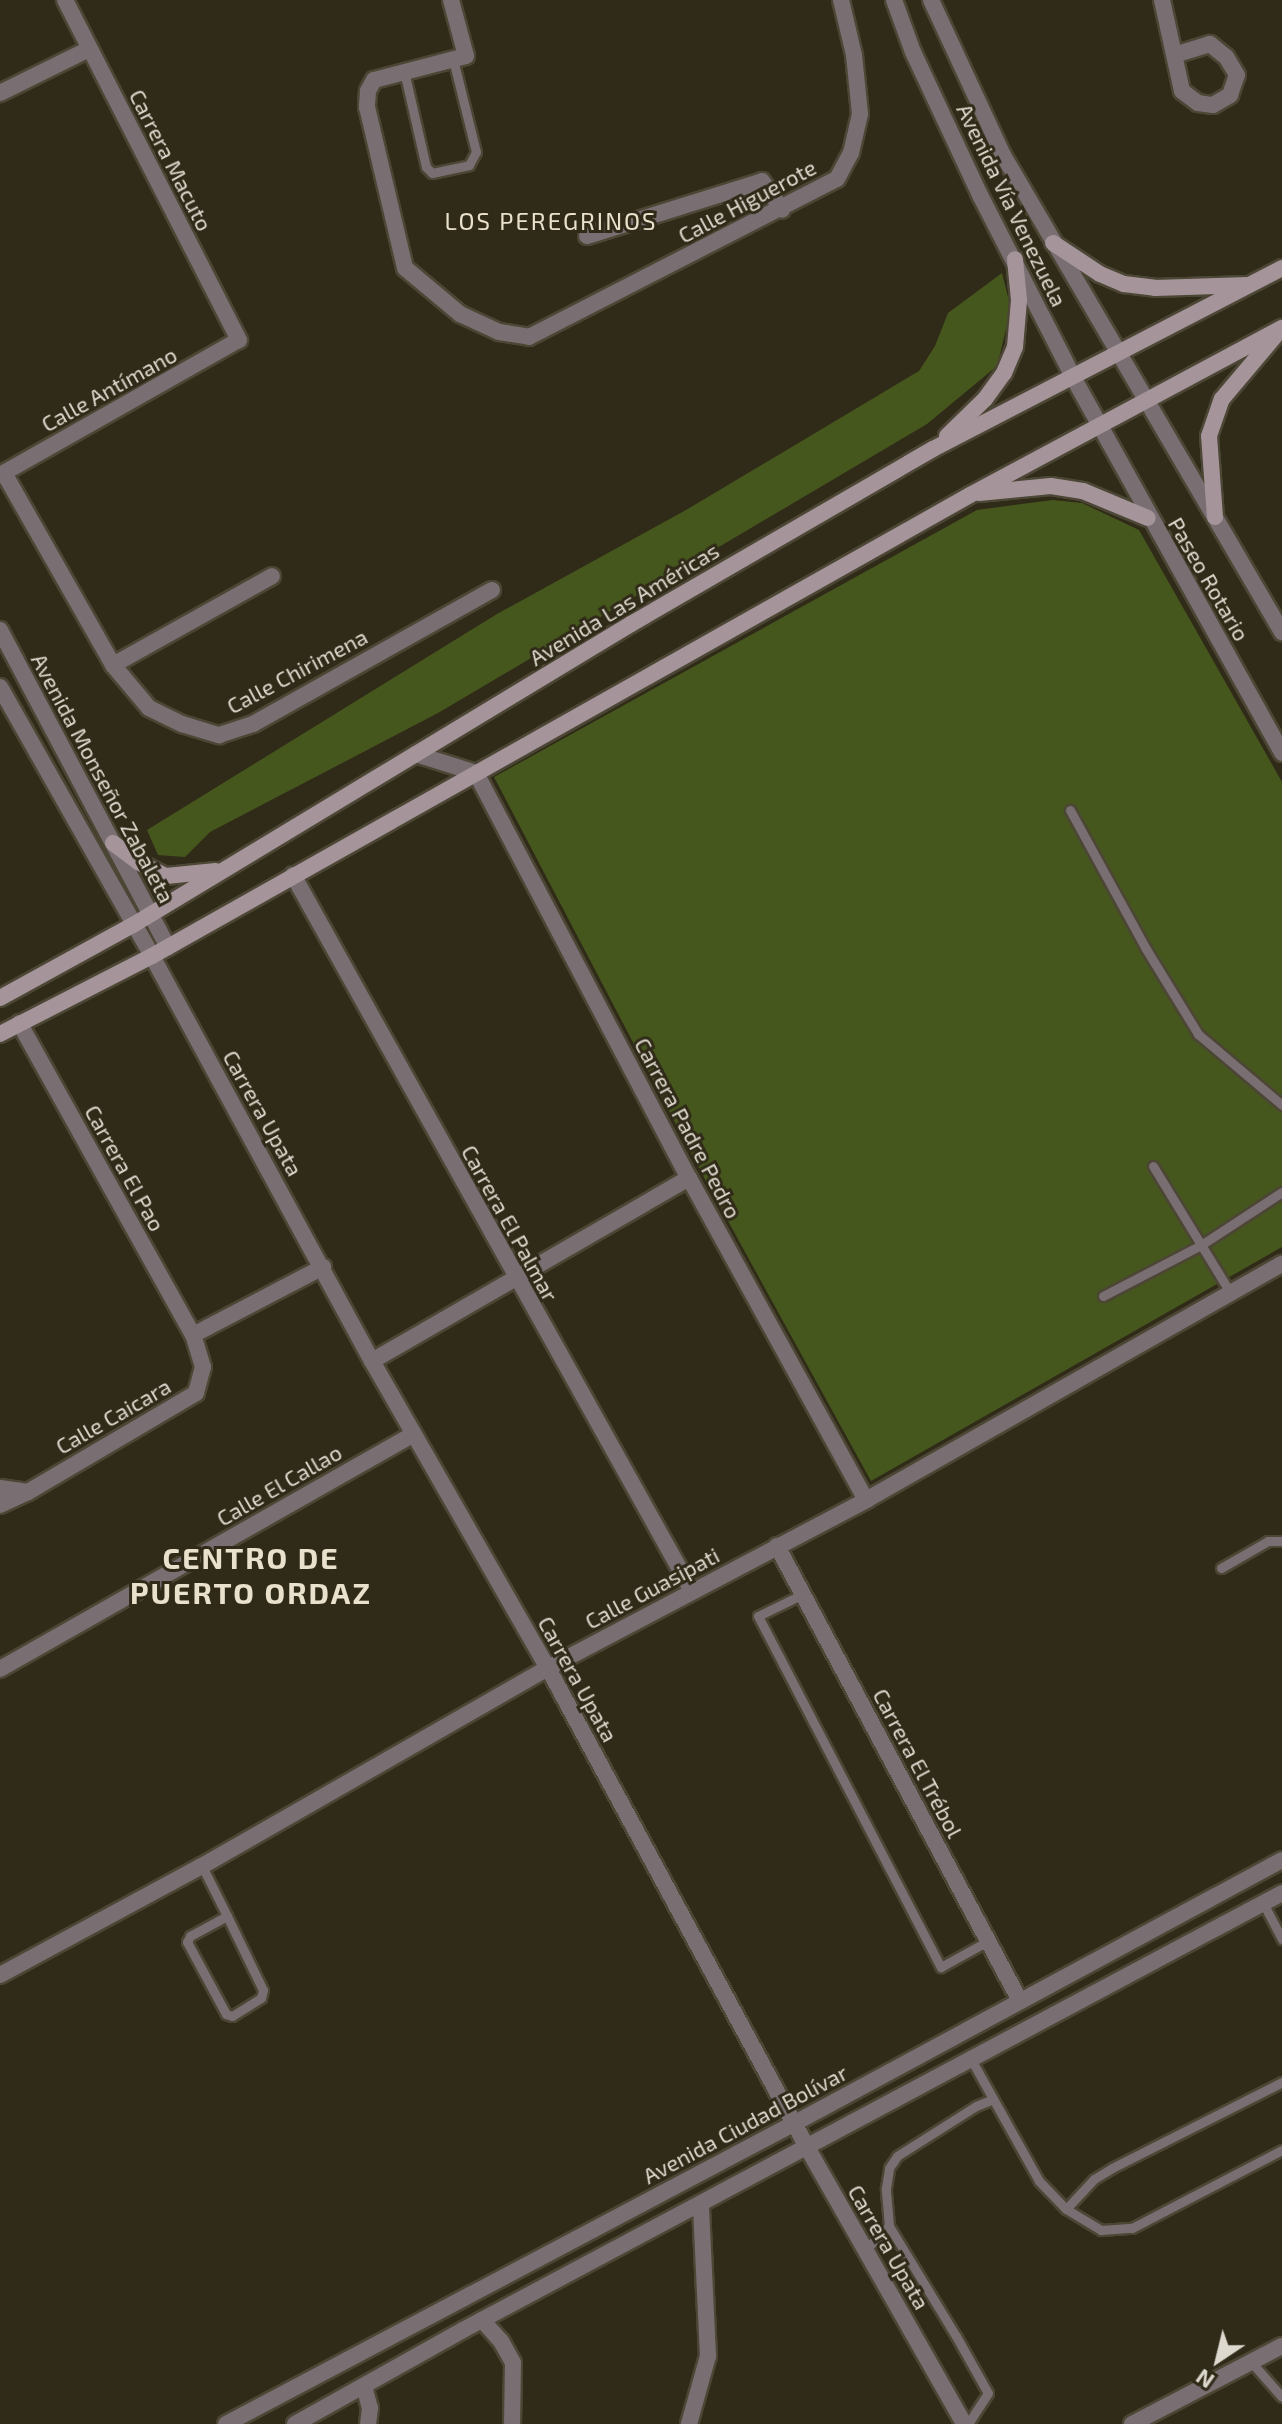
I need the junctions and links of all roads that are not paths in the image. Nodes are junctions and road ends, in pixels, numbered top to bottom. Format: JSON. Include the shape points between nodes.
{"nodes":[{"id":1,"x":65,"y":0,"type":"edge"},
{"id":2,"x":451,"y":0,"type":"edge"},
{"id":3,"x":841,"y":0,"type":"edge"},
{"id":4,"x":894,"y":0,"type":"edge"},
{"id":5,"x":931,"y":0,"type":"edge"},
{"id":6,"x":1162,"y":0,"type":"edge"},
{"id":7,"x":89,"y":49,"type":"junction"},
{"id":8,"x":1175,"y":55,"type":"dead end"},
{"id":9,"x":453,"y":59,"type":"junction"},
{"id":10,"x":404,"y":71,"type":"junction"},
{"id":11,"x":0,"y":93,"type":"edge"},
{"id":12,"x":782,"y":210,"type":"junction"},
{"id":13,"x":587,"y":236,"type":"dead end"},
{"id":14,"x":1053,"y":243,"type":"junction"},
{"id":15,"x":1015,"y":259,"type":"junction"},
{"id":16,"x":1282,"y":268,"type":"edge"},
{"id":17,"x":1253,"y":285,"type":"junction"},
{"id":18,"x":1282,"y":328,"type":"edge"},
{"id":19,"x":239,"y":340,"type":"joint"},
{"id":20,"x":1118,"y":355,"type":"junction"},
{"id":21,"x":1074,"y":379,"type":"junction"},
{"id":22,"x":1146,"y":401,"type":"junction"},
{"id":23,"x":1099,"y":427,"type":"junction"},
{"id":24,"x":933,"y":449,"type":"junction"},
{"id":25,"x":2,"y":474,"type":"edge"},
{"id":26,"x":970,"y":495,"type":"junction"},
{"id":27,"x":1215,"y":517,"type":"junction"},
{"id":28,"x":1148,"y":518,"type":"junction"},
{"id":29,"x":272,"y":576,"type":"dead end"},
{"id":30,"x":492,"y":590,"type":"dead end"},
{"id":31,"x":0,"y":630,"type":"edge"},
{"id":32,"x":1282,"y":632,"type":"edge"},
{"id":33,"x":113,"y":665,"type":"junction"},
{"id":34,"x":0,"y":687,"type":"edge"},
{"id":35,"x":1282,"y":753,"type":"edge"},
{"id":36,"x":416,"y":754,"type":"junction"},
{"id":37,"x":476,"y":773,"type":"junction"},
{"id":38,"x":1070,"y":810,"type":"dead end"},
{"id":39,"x":113,"y":843,"type":"junction"},
{"id":40,"x":226,"y":869,"type":"junction"},
{"id":41,"x":293,"y":875,"type":"junction"},
{"id":42,"x":151,"y":914,"type":"junction"},
{"id":43,"x":133,"y":925,"type":"junction"},
{"id":44,"x":168,"y":947,"type":"junction"},
{"id":45,"x":152,"y":956,"type":"junction"},
{"id":46,"x":0,"y":998,"type":"edge"},
{"id":47,"x":19,"y":1023,"type":"junction"},
{"id":48,"x":0,"y":1034,"type":"edge"},
{"id":49,"x":1282,"y":1105,"type":"edge"},
{"id":50,"x":1153,"y":1166,"type":"dead end"},
{"id":51,"x":689,"y":1178,"type":"junction"},
{"id":52,"x":1282,"y":1192,"type":"edge"},
{"id":53,"x":1201,"y":1245,"type":"junction"},
{"id":54,"x":1282,"y":1264,"type":"edge"},
{"id":55,"x":323,"y":1267,"type":"junction"},
{"id":56,"x":516,"y":1280,"type":"junction"},
{"id":57,"x":1230,"y":1292,"type":"junction"},
{"id":58,"x":1103,"y":1296,"type":"dead end"},
{"id":59,"x":193,"y":1335,"type":"junction"},
{"id":60,"x":372,"y":1361,"type":"junction"},
{"id":61,"x":413,"y":1434,"type":"junction"},
{"id":62,"x":0,"y":1488,"type":"edge"},
{"id":63,"x":28,"y":1492,"type":"junction"},
{"id":64,"x":866,"y":1500,"type":"junction"},
{"id":65,"x":0,"y":1505,"type":"edge"},
{"id":66,"x":1282,"y":1541,"type":"edge"},
{"id":67,"x":777,"y":1546,"type":"junction"},
{"id":68,"x":1221,"y":1568,"type":"dead end"},
{"id":69,"x":692,"y":1591,"type":"junction"},
{"id":70,"x":803,"y":1594,"type":"junction"},
{"id":71,"x":548,"y":1668,"type":"junction"},
{"id":72,"x":0,"y":1669,"type":"edge"},
{"id":73,"x":1282,"y":1860,"type":"edge"},
{"id":74,"x":202,"y":1866,"type":"junction"},
{"id":75,"x":1282,"y":1893,"type":"edge"},
{"id":76,"x":1263,"y":1903,"type":"junction"},
{"id":77,"x":227,"y":1916,"type":"junction"},
{"id":78,"x":1282,"y":1939,"type":"edge"},
{"id":79,"x":988,"y":1941,"type":"junction"},
{"id":80,"x":0,"y":1975,"type":"edge"},
{"id":81,"x":1020,"y":2001,"type":"junction"},
{"id":82,"x":972,"y":2061,"type":"junction"},
{"id":83,"x":1282,"y":2082,"type":"edge"},
{"id":84,"x":993,"y":2099,"type":"junction"},
{"id":85,"x":795,"y":2123,"type":"junction"},
{"id":86,"x":808,"y":2149,"type":"junction"},
{"id":87,"x":1282,"y":2150,"type":"edge"},
{"id":88,"x":701,"y":2205,"type":"junction"},
{"id":89,"x":1066,"y":2209,"type":"junction"},
{"id":90,"x":889,"y":2226,"type":"junction"},
{"id":91,"x":865,"y":2250,"type":"junction"},
{"id":92,"x":482,"y":2320,"type":"junction"},
{"id":93,"x":1282,"y":2346,"type":"edge"},
{"id":94,"x":1252,"y":2363,"type":"junction"},
{"id":95,"x":364,"y":2386,"type":"junction"},
{"id":96,"x":1282,"y":2397,"type":"edge"},
{"id":97,"x":691,"y":2419,"type":"edge"},
{"id":98,"x":226,"y":2424,"type":"edge"},
{"id":99,"x":295,"y":2424,"type":"edge"},
{"id":100,"x":368,"y":2424,"type":"edge"},
{"id":101,"x":512,"y":2424,"type":"edge"},
{"id":102,"x":708,"y":2424,"type":"edge"},
{"id":103,"x":966,"y":2424,"type":"edge"},
{"id":104,"x":1132,"y":2424,"type":"edge"}],
"edges":[{"from":1,"to":7,"type":"street","name":"Carrera Macuto"},
{"from":2,"to":9,"type":"street","via":[[466,56]]},
{"from":3,"to":12,"type":"street","name":"Calle Higuerote","via":[[860,114],[851,153],[837,179]]},
{"from":4,"to":15,"type":"street","name":"Avenida Vía Venezuela","via":[[938,105]]},
{"from":5,"to":14,"type":"street","name":"Avenida Vía Venezuela","via":[[1003,155]]},
{"from":6,"to":8,"type":"street"},
{"from":7,"to":11,"type":"street"},
{"from":7,"to":19,"type":"street","name":"Carrera Macuto"},
{"from":9,"to":10,"type":"street"},
{"from":9,"to":10,"type":"lane","via":[[476,152],[469,165],[432,173],[426,167]]},
{"from":10,"to":12,"type":"street","name":"Calle Higuerote","via":[[374,80],[367,107],[405,268],[460,314],[499,332],[529,337]]},
{"from":12,"to":13,"type":"street","via":[[762,181]]},
{"from":14,"to":17,"type":"main road","via":[[1124,284]]},
{"from":14,"to":20,"type":"street","name":"Avenida Vía Venezuela"},
{"from":15,"to":21,"type":"street","name":"Avenida Vía Venezuela"},
{"from":15,"to":24,"type":"main road","via":[[1018,321],[1004,373]]},
{"from":16,"to":17,"type":"main road","name":"Avenida Las Américas"},
{"from":17,"to":20,"type":"main road","name":"Avenida Las Américas"},
{"from":18,"to":22,"type":"main road"},
{"from":18,"to":27,"type":"main road","via":[[1237,379],[1209,436]]},
{"from":19,"to":25,"type":"street","name":"Calle Antímano"},
{"from":20,"to":21,"type":"main road","name":"Avenida Las Américas"},
{"from":20,"to":22,"type":"street","name":"Avenida Vía Venezuela"},
{"from":21,"to":23,"type":"street","name":"Avenida Vía Venezuela"},
{"from":21,"to":24,"type":"main road","name":"Avenida Las Américas"},
{"from":22,"to":23,"type":"main road"},
{"from":22,"to":27,"type":"street","name":"Paseo Rotario"},
{"from":23,"to":26,"type":"main road"},
{"from":23,"to":28,"type":"street","name":"Paseo Rotario"},
{"from":24,"to":36,"type":"main road","name":"Avenida Las Américas"},
{"from":25,"to":33,"type":"street","name":"Calle Chirimena"},
{"from":26,"to":28,"type":"main road","via":[[1051,486],[1083,491]]},
{"from":26,"to":37,"type":"main road"},
{"from":27,"to":32,"type":"street","name":"Paseo Rotario"},
{"from":28,"to":35,"type":"street","name":"Paseo Rotario"},
{"from":29,"to":33,"type":"street"},
{"from":30,"to":33,"type":"street","name":"Calle Chirimena","via":[[253,724],[219,735],[149,708]]},
{"from":31,"to":39,"type":"street","name":"Avenida Monseñor Zabaleta"},
{"from":34,"to":43,"type":"street","name":"Avenida Monseñor Zabaleta"},
{"from":36,"to":37,"type":"street"},
{"from":36,"to":40,"type":"main road","name":"Avenida Las Américas"},
{"from":37,"to":41,"type":"main road"},
{"from":37,"to":51,"type":"street","name":"Carrera Padre Pedro"},
{"from":38,"to":49,"type":"lane","via":[[1198,1034]]},
{"from":39,"to":40,"type":"main road","via":[[166,876]]},
{"from":39,"to":42,"type":"street","name":"Avenida Monseñor Zabaleta"},
{"from":40,"to":42,"type":"main road","name":"Avenida Las Américas"},
{"from":41,"to":44,"type":"main road"},
{"from":41,"to":56,"type":"street","name":"Carrera El Palmar"},
{"from":42,"to":43,"type":"main road","name":"Avenida Las Américas"},
{"from":42,"to":44,"type":"street","name":"Avenida Monseñor Zabaleta"},
{"from":43,"to":45,"type":"street","name":"Avenida Monseñor Zabaleta"},
{"from":43,"to":46,"type":"main road","name":"Avenida Las Américas"},
{"from":44,"to":45,"type":"main road"},
{"from":45,"to":47,"type":"main road"},
{"from":45,"to":55,"type":"street","name":"Carrera Upata"},
{"from":47,"to":48,"type":"main road"},
{"from":47,"to":59,"type":"street","name":"Carrera El Pao"},
{"from":50,"to":53,"type":"lane"},
{"from":51,"to":56,"type":"street"},
{"from":51,"to":64,"type":"street","name":"Carrera Padre Pedro"},
{"from":52,"to":53,"type":"lane"},
{"from":53,"to":57,"type":"lane"},
{"from":53,"to":58,"type":"lane"},
{"from":54,"to":57,"type":"street","name":"Calle Guasipati"},
{"from":55,"to":59,"type":"street"},
{"from":55,"to":60,"type":"street","name":"Carrera Upata"},
{"from":56,"to":60,"type":"street"},
{"from":56,"to":69,"type":"street","name":"Carrera El Palmar"},
{"from":57,"to":64,"type":"street","name":"Calle Guasipati"},
{"from":59,"to":63,"type":"street","name":"Calle Caicara","via":[[203,1367],[196,1393]]},
{"from":60,"to":61,"type":"street","name":"Carrera Upata"},
{"from":61,"to":71,"type":"street","name":"Carrera Upata"},
{"from":61,"to":72,"type":"street","name":"Calle El Callao"},
{"from":62,"to":63,"type":"street"},
{"from":63,"to":65,"type":"street","name":"Calle Caicara"},
{"from":64,"to":67,"type":"street","name":"Calle Guasipati"},
{"from":66,"to":68,"type":"lane","via":[[1268,1541]]},
{"from":67,"to":69,"type":"street","name":"Calle Guasipati"},
{"from":67,"to":70,"type":"street","name":"Carrera El Trébol"},
{"from":69,"to":71,"type":"street","name":"Calle Guasipati"},
{"from":70,"to":79,"type":"street","name":"Carrera El Trébol"},
{"from":70,"to":79,"type":"lane","via":[[758,1616],[941,1967]]},
{"from":71,"to":74,"type":"street","name":"Calle Guasipati"},
{"from":71,"to":85,"type":"street","name":"Carrera Upata"},
{"from":73,"to":81,"type":"street","name":"Avenida Ciudad Bolívar"},
{"from":74,"to":77,"type":"lane"},
{"from":74,"to":80,"type":"street","name":"Calle Guasipati"},
{"from":75,"to":76,"type":"street"},
{"from":76,"to":78,"type":"lane"},
{"from":76,"to":82,"type":"street"},
{"from":77,"to":77,"type":"lane","via":[[263,1994],[232,2016],[226,2014],[187,1942]]},
{"from":79,"to":81,"type":"street","name":"Carrera El Trébol"},
{"from":81,"to":85,"type":"street","name":"Avenida Ciudad Bolívar"},
{"from":82,"to":84,"type":"lane"},
{"from":82,"to":86,"type":"street"},
{"from":83,"to":89,"type":"lane","via":[[1112,2168]]},
{"from":84,"to":89,"type":"lane","via":[[1039,2181]]},
{"from":84,"to":90,"type":"lane","via":[[897,2156],[886,2188]]},
{"from":85,"to":86,"type":"street","name":"Carrera Upata"},
{"from":85,"to":98,"type":"street","name":"Avenida Ciudad Bolívar"},
{"from":86,"to":88,"type":"street"},
{"from":86,"to":91,"type":"street","name":"Carrera Upata"},
{"from":87,"to":89,"type":"lane","via":[[1121,2231],[1091,2227]]},
{"from":88,"to":92,"type":"street"},
{"from":88,"to":97,"type":"street","via":[[708,2356]]},
{"from":90,"to":91,"type":"lane"},
{"from":90,"to":103,"type":"lane","via":[[988,2393]]},
{"from":91,"to":103,"type":"street","name":"Carrera Upata"},
{"from":92,"to":95,"type":"street"},
{"from":92,"to":101,"type":"street","via":[[513,2363]]},
{"from":93,"to":94,"type":"street"},
{"from":94,"to":96,"type":"lane"},
{"from":94,"to":104,"type":"street"},
{"from":95,"to":99,"type":"street"},
{"from":95,"to":100,"type":"street"},
{"from":97,"to":102,"type":"street"}]}
